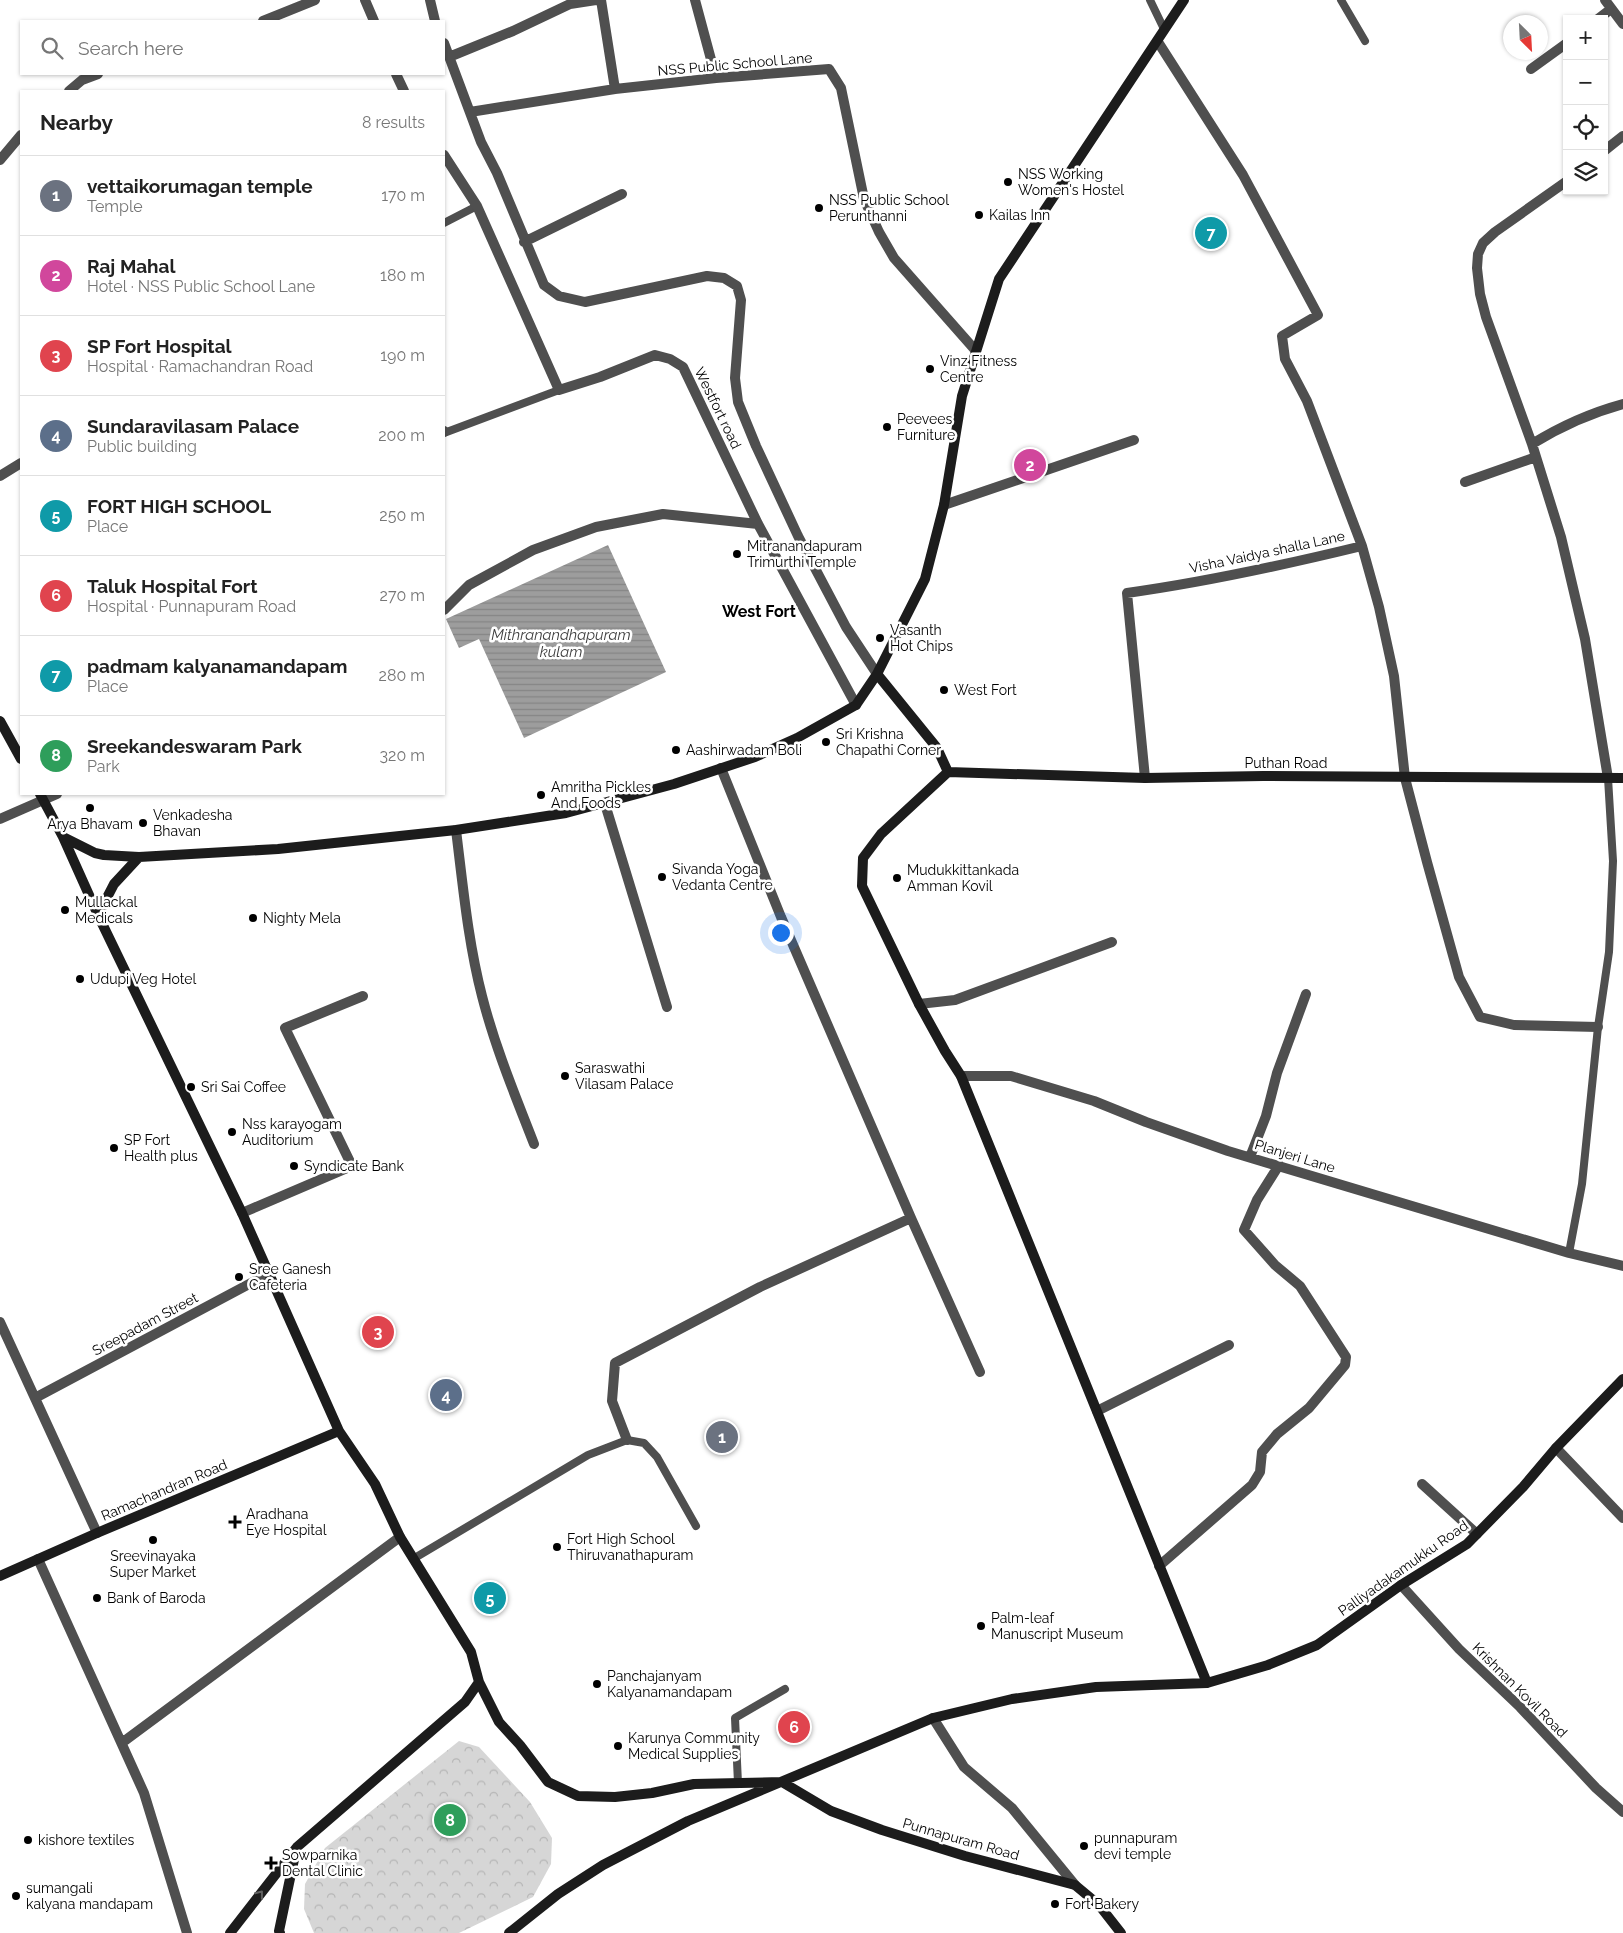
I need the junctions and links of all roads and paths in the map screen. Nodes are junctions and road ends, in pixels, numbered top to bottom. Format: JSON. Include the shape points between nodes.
{"nodes":[{"id":1,"x":315,"y":0,"type":"edge"},
{"id":2,"x":365,"y":0,"type":"edge"},
{"id":3,"x":430,"y":0,"type":"edge"},
{"id":4,"x":596,"y":0,"type":"edge"},
{"id":5,"x":601,"y":0,"type":"edge"},
{"id":6,"x":695,"y":0,"type":"edge"},
{"id":7,"x":1150,"y":0,"type":"edge"},
{"id":8,"x":1184,"y":0,"type":"edge"},
{"id":9,"x":1340,"y":0,"type":"edge"},
{"id":10,"x":1608,"y":4,"type":"edge"},
{"id":11,"x":1601,"y":15,"type":"edge"},
{"id":12,"x":265,"y":20,"type":"edge"},
{"id":13,"x":374,"y":20,"type":"edge"},
{"id":14,"x":435,"y":20,"type":"edge"},
{"id":15,"x":1623,"y":24,"type":"edge"},
{"id":16,"x":1164,"y":29,"type":"junction"},
{"id":17,"x":1364,"y":41,"type":"dead end"},
{"id":18,"x":1158,"y":42,"type":"junction"},
{"id":19,"x":445,"y":46,"type":"edge"},
{"id":20,"x":1563,"y":46,"type":"edge"},
{"id":21,"x":449,"y":57,"type":"junction"},
{"id":22,"x":1532,"y":69,"type":"dead end"},
{"id":23,"x":95,"y":75,"type":"edge"},
{"id":24,"x":396,"y":75,"type":"edge"},
{"id":25,"x":716,"y":78,"type":"junction"},
{"id":26,"x":615,"y":89,"type":"junction"},
{"id":27,"x":70,"y":90,"type":"edge"},
{"id":28,"x":404,"y":90,"type":"edge"},
{"id":29,"x":470,"y":112,"type":"junction"},
{"id":30,"x":20,"y":136,"type":"edge"},
{"id":31,"x":1623,"y":136,"type":"edge"},
{"id":32,"x":1605,"y":150,"type":"edge"},
{"id":33,"x":445,"y":157,"type":"edge"},
{"id":34,"x":0,"y":160,"type":"edge"},
{"id":35,"x":1563,"y":184,"type":"edge"},
{"id":36,"x":622,"y":194,"type":"dead end"},
{"id":37,"x":477,"y":206,"type":"junction"},
{"id":38,"x":445,"y":222,"type":"edge"},
{"id":39,"x":524,"y":242,"type":"junction"},
{"id":40,"x":976,"y":351,"type":"junction"},
{"id":41,"x":559,"y":390,"type":"junction"},
{"id":42,"x":1623,"y":404,"type":"edge"},
{"id":43,"x":445,"y":432,"type":"edge"},
{"id":44,"x":1134,"y":440,"type":"dead end"},
{"id":45,"x":1532,"y":444,"type":"junction"},
{"id":46,"x":1536,"y":457,"type":"junction"},
{"id":47,"x":20,"y":465,"type":"edge"},
{"id":48,"x":0,"y":476,"type":"edge"},
{"id":49,"x":1465,"y":482,"type":"dead end"},
{"id":50,"x":944,"y":505,"type":"junction"},
{"id":51,"x":758,"y":524,"type":"junction"},
{"id":52,"x":1362,"y":546,"type":"junction"},
{"id":53,"x":445,"y":609,"type":"edge"},
{"id":54,"x":878,"y":674,"type":"junction"},
{"id":55,"x":856,"y":705,"type":"junction"},
{"id":56,"x":0,"y":721,"type":"edge"},
{"id":57,"x":20,"y":757,"type":"edge"},
{"id":58,"x":721,"y":768,"type":"junction"},
{"id":59,"x":948,"y":772,"type":"junction"},
{"id":60,"x":1145,"y":778,"type":"junction"},
{"id":61,"x":1405,"y":778,"type":"junction"},
{"id":62,"x":1608,"y":778,"type":"junction"},
{"id":63,"x":1623,"y":778,"type":"edge"},
{"id":64,"x":42,"y":797,"type":"edge"},
{"id":65,"x":605,"y":804,"type":"junction"},
{"id":66,"x":0,"y":819,"type":"edge"},
{"id":67,"x":456,"y":830,"type":"junction"},
{"id":68,"x":63,"y":837,"type":"junction"},
{"id":69,"x":139,"y":857,"type":"junction"},
{"id":70,"x":98,"y":915,"type":"junction"},
{"id":71,"x":1112,"y":942,"type":"dead end"},
{"id":72,"x":1306,"y":994,"type":"dead end"},
{"id":73,"x":362,"y":996,"type":"dead end"},
{"id":74,"x":919,"y":1004,"type":"junction"},
{"id":75,"x":667,"y":1007,"type":"dead end"},
{"id":76,"x":1598,"y":1027,"type":"junction"},
{"id":77,"x":961,"y":1076,"type":"junction"},
{"id":78,"x":534,"y":1144,"type":"dead end"},
{"id":79,"x":1250,"y":1157,"type":"junction"},
{"id":80,"x":1279,"y":1165,"type":"junction"},
{"id":81,"x":242,"y":1213,"type":"junction"},
{"id":82,"x":911,"y":1218,"type":"junction"},
{"id":83,"x":1569,"y":1253,"type":"junction"},
{"id":84,"x":1623,"y":1266,"type":"edge"},
{"id":85,"x":268,"y":1274,"type":"junction"},
{"id":86,"x":0,"y":1322,"type":"edge"},
{"id":87,"x":1229,"y":1344,"type":"dead end"},
{"id":88,"x":980,"y":1372,"type":"dead end"},
{"id":89,"x":1623,"y":1379,"type":"edge"},
{"id":90,"x":35,"y":1398,"type":"junction"},
{"id":91,"x":1097,"y":1411,"type":"junction"},
{"id":92,"x":339,"y":1431,"type":"junction"},
{"id":93,"x":627,"y":1440,"type":"junction"},
{"id":94,"x":1556,"y":1448,"type":"junction"},
{"id":95,"x":1422,"y":1484,"type":"dead end"},
{"id":96,"x":1623,"y":1518,"type":"edge"},
{"id":97,"x":696,"y":1526,"type":"dead end"},
{"id":98,"x":97,"y":1533,"type":"junction"},
{"id":99,"x":1477,"y":1534,"type":"junction"},
{"id":100,"x":400,"y":1537,"type":"junction"},
{"id":101,"x":38,"y":1559,"type":"junction"},
{"id":102,"x":413,"y":1559,"type":"junction"},
{"id":103,"x":1159,"y":1566,"type":"junction"},
{"id":104,"x":0,"y":1576,"type":"edge"},
{"id":105,"x":1401,"y":1585,"type":"junction"},
{"id":106,"x":479,"y":1682,"type":"junction"},
{"id":107,"x":1206,"y":1683,"type":"junction"},
{"id":108,"x":785,"y":1689,"type":"dead end"},
{"id":109,"x":933,"y":1718,"type":"junction"},
{"id":110,"x":123,"y":1742,"type":"junction"},
{"id":111,"x":782,"y":1782,"type":"junction"},
{"id":112,"x":738,"y":1783,"type":"junction"},
{"id":113,"x":1623,"y":1812,"type":"edge"},
{"id":114,"x":297,"y":1847,"type":"junction"},
{"id":115,"x":1075,"y":1885,"type":"junction"},
{"id":116,"x":187,"y":1933,"type":"edge"},
{"id":117,"x":230,"y":1933,"type":"edge"},
{"id":118,"x":280,"y":1933,"type":"edge"},
{"id":119,"x":509,"y":1933,"type":"edge"},
{"id":120,"x":1121,"y":1933,"type":"edge"}],
"edges":[{"from":1,"to":12,"type":"street"},
{"from":2,"to":13,"type":"street"},
{"from":3,"to":14,"type":"street"},
{"from":4,"to":21,"type":"street","via":[[570,4]]},
{"from":5,"to":26,"type":"street"},
{"from":6,"to":25,"type":"street"},
{"from":7,"to":16,"type":"lane"},
{"from":8,"to":16,"type":"street"},
{"from":9,"to":17,"type":"lane"},
{"from":10,"to":11,"type":"street"},
{"from":10,"to":15,"type":"street"},
{"from":16,"to":18,"type":"street"},
{"from":18,"to":40,"type":"street","via":[[999,279]]},
{"from":18,"to":52,"type":"street","via":[[1243,175],[1318,315],[1282,336],[1285,359],[1307,402]]},
{"from":19,"to":21,"type":"street"},
{"from":20,"to":22,"type":"street"},
{"from":21,"to":29,"type":"street"},
{"from":23,"to":27,"type":"street","via":[[82,80]]},
{"from":24,"to":28,"type":"street"},
{"from":25,"to":26,"type":"street","name":"NSS Public School Lane"},
{"from":25,"to":40,"type":"street","name":"NSS Public School Lane","via":[[828,69],[841,88],[864,199],[879,232],[894,258]]},
{"from":26,"to":29,"type":"street","name":"NSS Public School Lane"},
{"from":29,"to":39,"type":"street"},
{"from":30,"to":34,"type":"street"},
{"from":31,"to":32,"type":"street"},
{"from":33,"to":37,"type":"street"},
{"from":35,"to":45,"type":"street","via":[[1495,232],[1484,242],[1478,254],[1480,294],[1486,317]]},
{"from":36,"to":39,"type":"street"},
{"from":37,"to":38,"type":"lane"},
{"from":37,"to":41,"type":"street"},
{"from":39,"to":54,"type":"street","via":[[544,285],[559,296],[585,302],[706,276],[724,278],[736,286],[741,300],[735,378],[738,402],[798,536],[846,627]]},
{"from":40,"to":50,"type":"street","via":[[962,396]]},
{"from":41,"to":43,"type":"lane"},
{"from":41,"to":51,"type":"street","name":"Westfort road","via":[[655,355],[683,367]]},
{"from":42,"to":45,"type":"street","via":[[1557,429]]},
{"from":44,"to":50,"type":"street"},
{"from":45,"to":46,"type":"street"},
{"from":46,"to":49,"type":"street"},
{"from":46,"to":62,"type":"street","via":[[1561,537],[1585,639]]},
{"from":47,"to":48,"type":"street"},
{"from":50,"to":54,"type":"street","via":[[925,579]]},
{"from":51,"to":53,"type":"street","via":[[664,514],[596,527],[533,550],[469,585]]},
{"from":51,"to":55,"type":"street","name":"Westfort road"},
{"from":52,"to":60,"type":"street","name":"Visha Vaidya shalla Lane","via":[[1282,565],[1127,593]]},
{"from":52,"to":61,"type":"street","name":"Visha Vaidya shalla Lane","via":[[1394,676]]},
{"from":54,"to":55,"type":"street"},
{"from":54,"to":59,"type":"street","via":[[938,748]]},
{"from":55,"to":58,"type":"street","via":[[797,738],[756,757]]},
{"from":56,"to":57,"type":"street"},
{"from":58,"to":65,"type":"street"},
{"from":58,"to":82,"type":"street"},
{"from":59,"to":60,"type":"street","name":"Puthan Road"},
{"from":59,"to":74,"type":"street","via":[[881,834],[864,858],[862,886]]},
{"from":60,"to":61,"type":"street","name":"Puthan Road"},
{"from":61,"to":62,"type":"street","name":"Puthan Road"},
{"from":61,"to":76,"type":"street","name":"Visha Vaidya shalla Lane","via":[[1459,977],[1480,1017],[1514,1025]]},
{"from":62,"to":63,"type":"street","name":"Puthan Road"},
{"from":62,"to":76,"type":"lane","via":[[1613,861],[1609,952]]},
{"from":64,"to":66,"type":"street"},
{"from":64,"to":68,"type":"street"},
{"from":65,"to":67,"type":"street"},
{"from":65,"to":75,"type":"street"},
{"from":67,"to":69,"type":"street","via":[[278,849]]},
{"from":67,"to":78,"type":"street","via":[[472,950],[482,997],[502,1062]]},
{"from":68,"to":69,"type":"street","via":[[95,853]]},
{"from":68,"to":70,"type":"street"},
{"from":69,"to":70,"type":"street","via":[[114,884]]},
{"from":70,"to":81,"type":"street"},
{"from":71,"to":74,"type":"street","via":[[955,1000]]},
{"from":72,"to":79,"type":"street"},
{"from":73,"to":81,"type":"street","via":[[285,1028],[352,1166]]},
{"from":74,"to":77,"type":"street"},
{"from":76,"to":83,"type":"lane","via":[[1582,1184]]},
{"from":77,"to":79,"type":"street","name":"Planjeri Lane","via":[[1011,1076],[1094,1100],[1146,1122]]},
{"from":77,"to":91,"type":"street"},
{"from":79,"to":80,"type":"street","name":"Planjeri Lane"},
{"from":80,"to":83,"type":"street","name":"Planjeri Lane"},
{"from":80,"to":103,"type":"street","via":[[1257,1200],[1244,1230],[1275,1265],[1300,1286],[1346,1357],[1345,1365],[1309,1408],[1277,1434],[1262,1452],[1260,1472],[1252,1485]]},
{"from":81,"to":85,"type":"street"},
{"from":82,"to":88,"type":"street"},
{"from":82,"to":93,"type":"street","via":[[760,1287],[615,1363],[612,1401]]},
{"from":83,"to":84,"type":"street","name":"Planjeri Lane"},
{"from":85,"to":90,"type":"street","name":"Sreepadam Street"},
{"from":85,"to":92,"type":"street"},
{"from":86,"to":90,"type":"street"},
{"from":87,"to":91,"type":"street"},
{"from":89,"to":94,"type":"street","name":"Palliyadakamukku Road"},
{"from":90,"to":98,"type":"street"},
{"from":91,"to":103,"type":"street"},
{"from":92,"to":98,"type":"street","name":"Ramachandran Road"},
{"from":92,"to":100,"type":"street","via":[[375,1484]]},
{"from":93,"to":97,"type":"lane","via":[[644,1443],[657,1457]]},
{"from":93,"to":102,"type":"lane","via":[[588,1455]]},
{"from":94,"to":96,"type":"street"},
{"from":94,"to":99,"type":"street","name":"Palliyadakamukku Road"},
{"from":95,"to":99,"type":"street"},
{"from":98,"to":101,"type":"street","name":"Ramachandran Road"},
{"from":99,"to":105,"type":"street","name":"Palliyadakamukku Road","via":[[1467,1544]]},
{"from":100,"to":102,"type":"street"},
{"from":100,"to":110,"type":"street"},
{"from":101,"to":104,"type":"street","name":"Ramachandran Road"},
{"from":101,"to":110,"type":"street"},
{"from":102,"to":106,"type":"street","via":[[471,1652]]},
{"from":103,"to":107,"type":"street"},
{"from":105,"to":107,"type":"street","name":"Palliyadakamukku Road","via":[[1317,1645],[1268,1665]]},
{"from":105,"to":113,"type":"street","name":"Krishnan Kovil Road","via":[[1459,1649]]},
{"from":106,"to":112,"type":"street","via":[[499,1722],[548,1782],[578,1796],[616,1797],[694,1784]]},
{"from":106,"to":114,"type":"street","via":[[465,1702]]},
{"from":107,"to":109,"type":"street","name":"Palliyadakamukku Road","via":[[1096,1687],[1012,1699]]},
{"from":108,"to":112,"type":"lane","via":[[735,1718]]},
{"from":109,"to":111,"type":"street","name":"Palliyadakamukku Road"},
{"from":109,"to":115,"type":"street","via":[[964,1767],[1012,1808]]},
{"from":110,"to":116,"type":"street","via":[[144,1793]]},
{"from":111,"to":112,"type":"street"},
{"from":111,"to":115,"type":"street","name":"Punnapuram Road","via":[[831,1811],[882,1830]]},
{"from":111,"to":119,"type":"street","name":"Palliyadakamukku Road","via":[[688,1821],[603,1865],[558,1894]]},
{"from":117,"to":114,"type":"street","one_way":true},
{"from":114,"to":118,"type":"street"},
{"from":115,"to":120,"type":"street","name":"Punnapuram Road","via":[[1099,1905]]}]}
